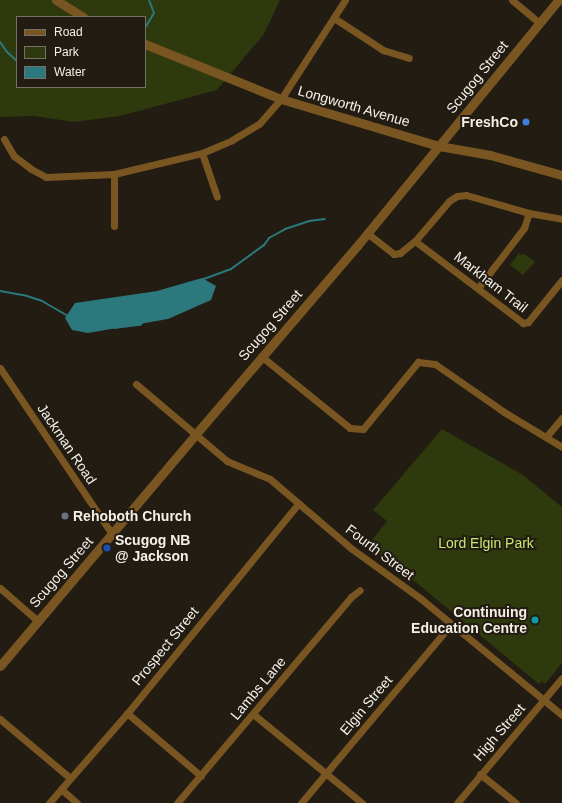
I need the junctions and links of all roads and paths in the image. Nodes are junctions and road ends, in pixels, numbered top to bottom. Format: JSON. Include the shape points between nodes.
{"nodes":[{"id":1,"x":56,"y":0,"type":"edge"},
{"id":2,"x":345,"y":0,"type":"edge"},
{"id":3,"x":512,"y":0,"type":"edge"},
{"id":4,"x":558,"y":0,"type":"edge"},
{"id":5,"x":81,"y":16,"type":"edge"},
{"id":6,"x":334,"y":18,"type":"junction"},
{"id":7,"x":539,"y":23,"type":"junction"},
{"id":8,"x":146,"y":44,"type":"edge"},
{"id":9,"x":409,"y":58,"type":"dead end"},
{"id":10,"x":281,"y":99,"type":"junction"},
{"id":11,"x":4,"y":139,"type":"dead end"},
{"id":12,"x":439,"y":146,"type":"junction"},
{"id":13,"x":202,"y":153,"type":"junction"},
{"id":14,"x":114,"y":174,"type":"junction"},
{"id":15,"x":562,"y":175,"type":"edge"},
{"id":16,"x":216,"y":197,"type":"dead end"},
{"id":17,"x":530,"y":213,"type":"junction"},
{"id":18,"x":562,"y":219,"type":"edge"},
{"id":19,"x":114,"y":226,"type":"dead end"},
{"id":20,"x":367,"y":234,"type":"junction"},
{"id":21,"x":415,"y":240,"type":"junction"},
{"id":22,"x":562,"y":280,"type":"edge"},
{"id":23,"x":478,"y":288,"type":"junction"},
{"id":24,"x":262,"y":356,"type":"junction"},
{"id":25,"x":0,"y":368,"type":"edge"},
{"id":26,"x":3,"y":378,"type":"edge"},
{"id":27,"x":136,"y":384,"type":"dead end"},
{"id":28,"x":562,"y":418,"type":"edge"},
{"id":29,"x":195,"y":435,"type":"junction"},
{"id":30,"x":546,"y":437,"type":"junction"},
{"id":31,"x":562,"y":447,"type":"edge"},
{"id":32,"x":299,"y":503,"type":"junction"},
{"id":33,"x":112,"y":534,"type":"junction"},
{"id":34,"x":0,"y":588,"type":"edge"},
{"id":35,"x":360,"y":590,"type":"dead end"},
{"id":36,"x":38,"y":621,"type":"junction"},
{"id":37,"x":451,"y":624,"type":"junction"},
{"id":38,"x":0,"y":666,"type":"edge"},
{"id":39,"x":562,"y":678,"type":"edge"},
{"id":40,"x":544,"y":700,"type":"junction"},
{"id":41,"x":127,"y":713,"type":"junction"},
{"id":42,"x":253,"y":714,"type":"junction"},
{"id":43,"x":562,"y":715,"type":"edge"},
{"id":44,"x":0,"y":719,"type":"edge"},
{"id":45,"x":326,"y":773,"type":"junction"},
{"id":46,"x":480,"y":774,"type":"junction"},
{"id":47,"x":201,"y":776,"type":"junction"},
{"id":48,"x":70,"y":778,"type":"junction"},
{"id":49,"x":61,"y":789,"type":"junction"},
{"id":50,"x":49,"y":803,"type":"edge"},
{"id":51,"x":77,"y":803,"type":"edge"},
{"id":52,"x":177,"y":803,"type":"edge"},
{"id":53,"x":301,"y":803,"type":"edge"},
{"id":54,"x":362,"y":803,"type":"edge"},
{"id":55,"x":457,"y":803,"type":"edge"},
{"id":56,"x":516,"y":803,"type":"edge"}],
"edges":[{"from":1,"to":5,"type":"street"},
{"from":2,"to":6,"type":"street"},
{"from":3,"to":7,"type":"street"},
{"from":4,"to":7,"type":"street","name":"Scugog Street"},
{"from":6,"to":9,"type":"street","via":[[383,50]]},
{"from":6,"to":10,"type":"street"},
{"from":7,"to":12,"type":"street","name":"Scugog Street"},
{"from":8,"to":10,"type":"street","name":"Longworth Avenue"},
{"from":10,"to":12,"type":"street","name":"Longworth Avenue"},
{"from":10,"to":13,"type":"street","via":[[259,124],[232,140]]},
{"from":11,"to":14,"type":"street","via":[[14,156],[46,177]]},
{"from":12,"to":15,"type":"street","name":"Longworth Avenue","via":[[490,155]]},
{"from":12,"to":20,"type":"street","name":"Scugog Street"},
{"from":13,"to":14,"type":"street"},
{"from":13,"to":16,"type":"street"},
{"from":14,"to":19,"type":"street"},
{"from":17,"to":18,"type":"street"},
{"from":17,"to":21,"type":"street","via":[[466,195],[457,196],[449,201]]},
{"from":17,"to":23,"type":"street","via":[[524,228]]},
{"from":20,"to":21,"type":"street","via":[[394,254],[407,249]]},
{"from":20,"to":24,"type":"street","name":"Scugog Street"},
{"from":21,"to":23,"type":"street","name":"Markham Trail"},
{"from":22,"to":23,"type":"street","name":"Markham Trail","via":[[528,322],[523,323]]},
{"from":24,"to":29,"type":"street","name":"Scugog Street"},
{"from":24,"to":30,"type":"street","via":[[350,428],[363,430],[418,362],[435,364],[504,412]]},
{"from":25,"to":26,"type":"street","name":"Jackman Road"},
{"from":26,"to":33,"type":"street","name":"Jackman Road"},
{"from":27,"to":29,"type":"street","name":"Fourth Street"},
{"from":28,"to":30,"type":"street"},
{"from":29,"to":32,"type":"street","name":"Fourth Street","via":[[227,461],[270,479]]},
{"from":29,"to":33,"type":"street","name":"Scugog Street"},
{"from":30,"to":31,"type":"street"},
{"from":32,"to":37,"type":"street","name":"Fourth Street","via":[[352,548]]},
{"from":32,"to":41,"type":"street","name":"Prospect Street"},
{"from":33,"to":36,"type":"street","name":"Scugog Street"},
{"from":34,"to":36,"type":"street"},
{"from":35,"to":42,"type":"street","name":"Lambs Lane","via":[[351,597]]},
{"from":36,"to":38,"type":"street","name":"Scugog Street"},
{"from":37,"to":40,"type":"street","name":"Fourth Street"},
{"from":37,"to":45,"type":"street","name":"Elgin Street"},
{"from":39,"to":40,"type":"street","name":"High Street"},
{"from":40,"to":43,"type":"street","name":"Fourth Street"},
{"from":40,"to":46,"type":"street","name":"High Street"},
{"from":41,"to":47,"type":"street"},
{"from":41,"to":48,"type":"street","name":"Prospect Street"},
{"from":42,"to":45,"type":"street"},
{"from":42,"to":47,"type":"street","name":"Lambs Lane"},
{"from":44,"to":48,"type":"street"},
{"from":45,"to":53,"type":"street","name":"Elgin Street"},
{"from":45,"to":54,"type":"street"},
{"from":46,"to":55,"type":"street","name":"High Street"},
{"from":46,"to":56,"type":"street"},
{"from":47,"to":52,"type":"street","name":"Lambs Lane"},
{"from":48,"to":49,"type":"street","name":"Prospect Street"},
{"from":49,"to":50,"type":"street","name":"Prospect Street"},
{"from":49,"to":51,"type":"street"}]}
